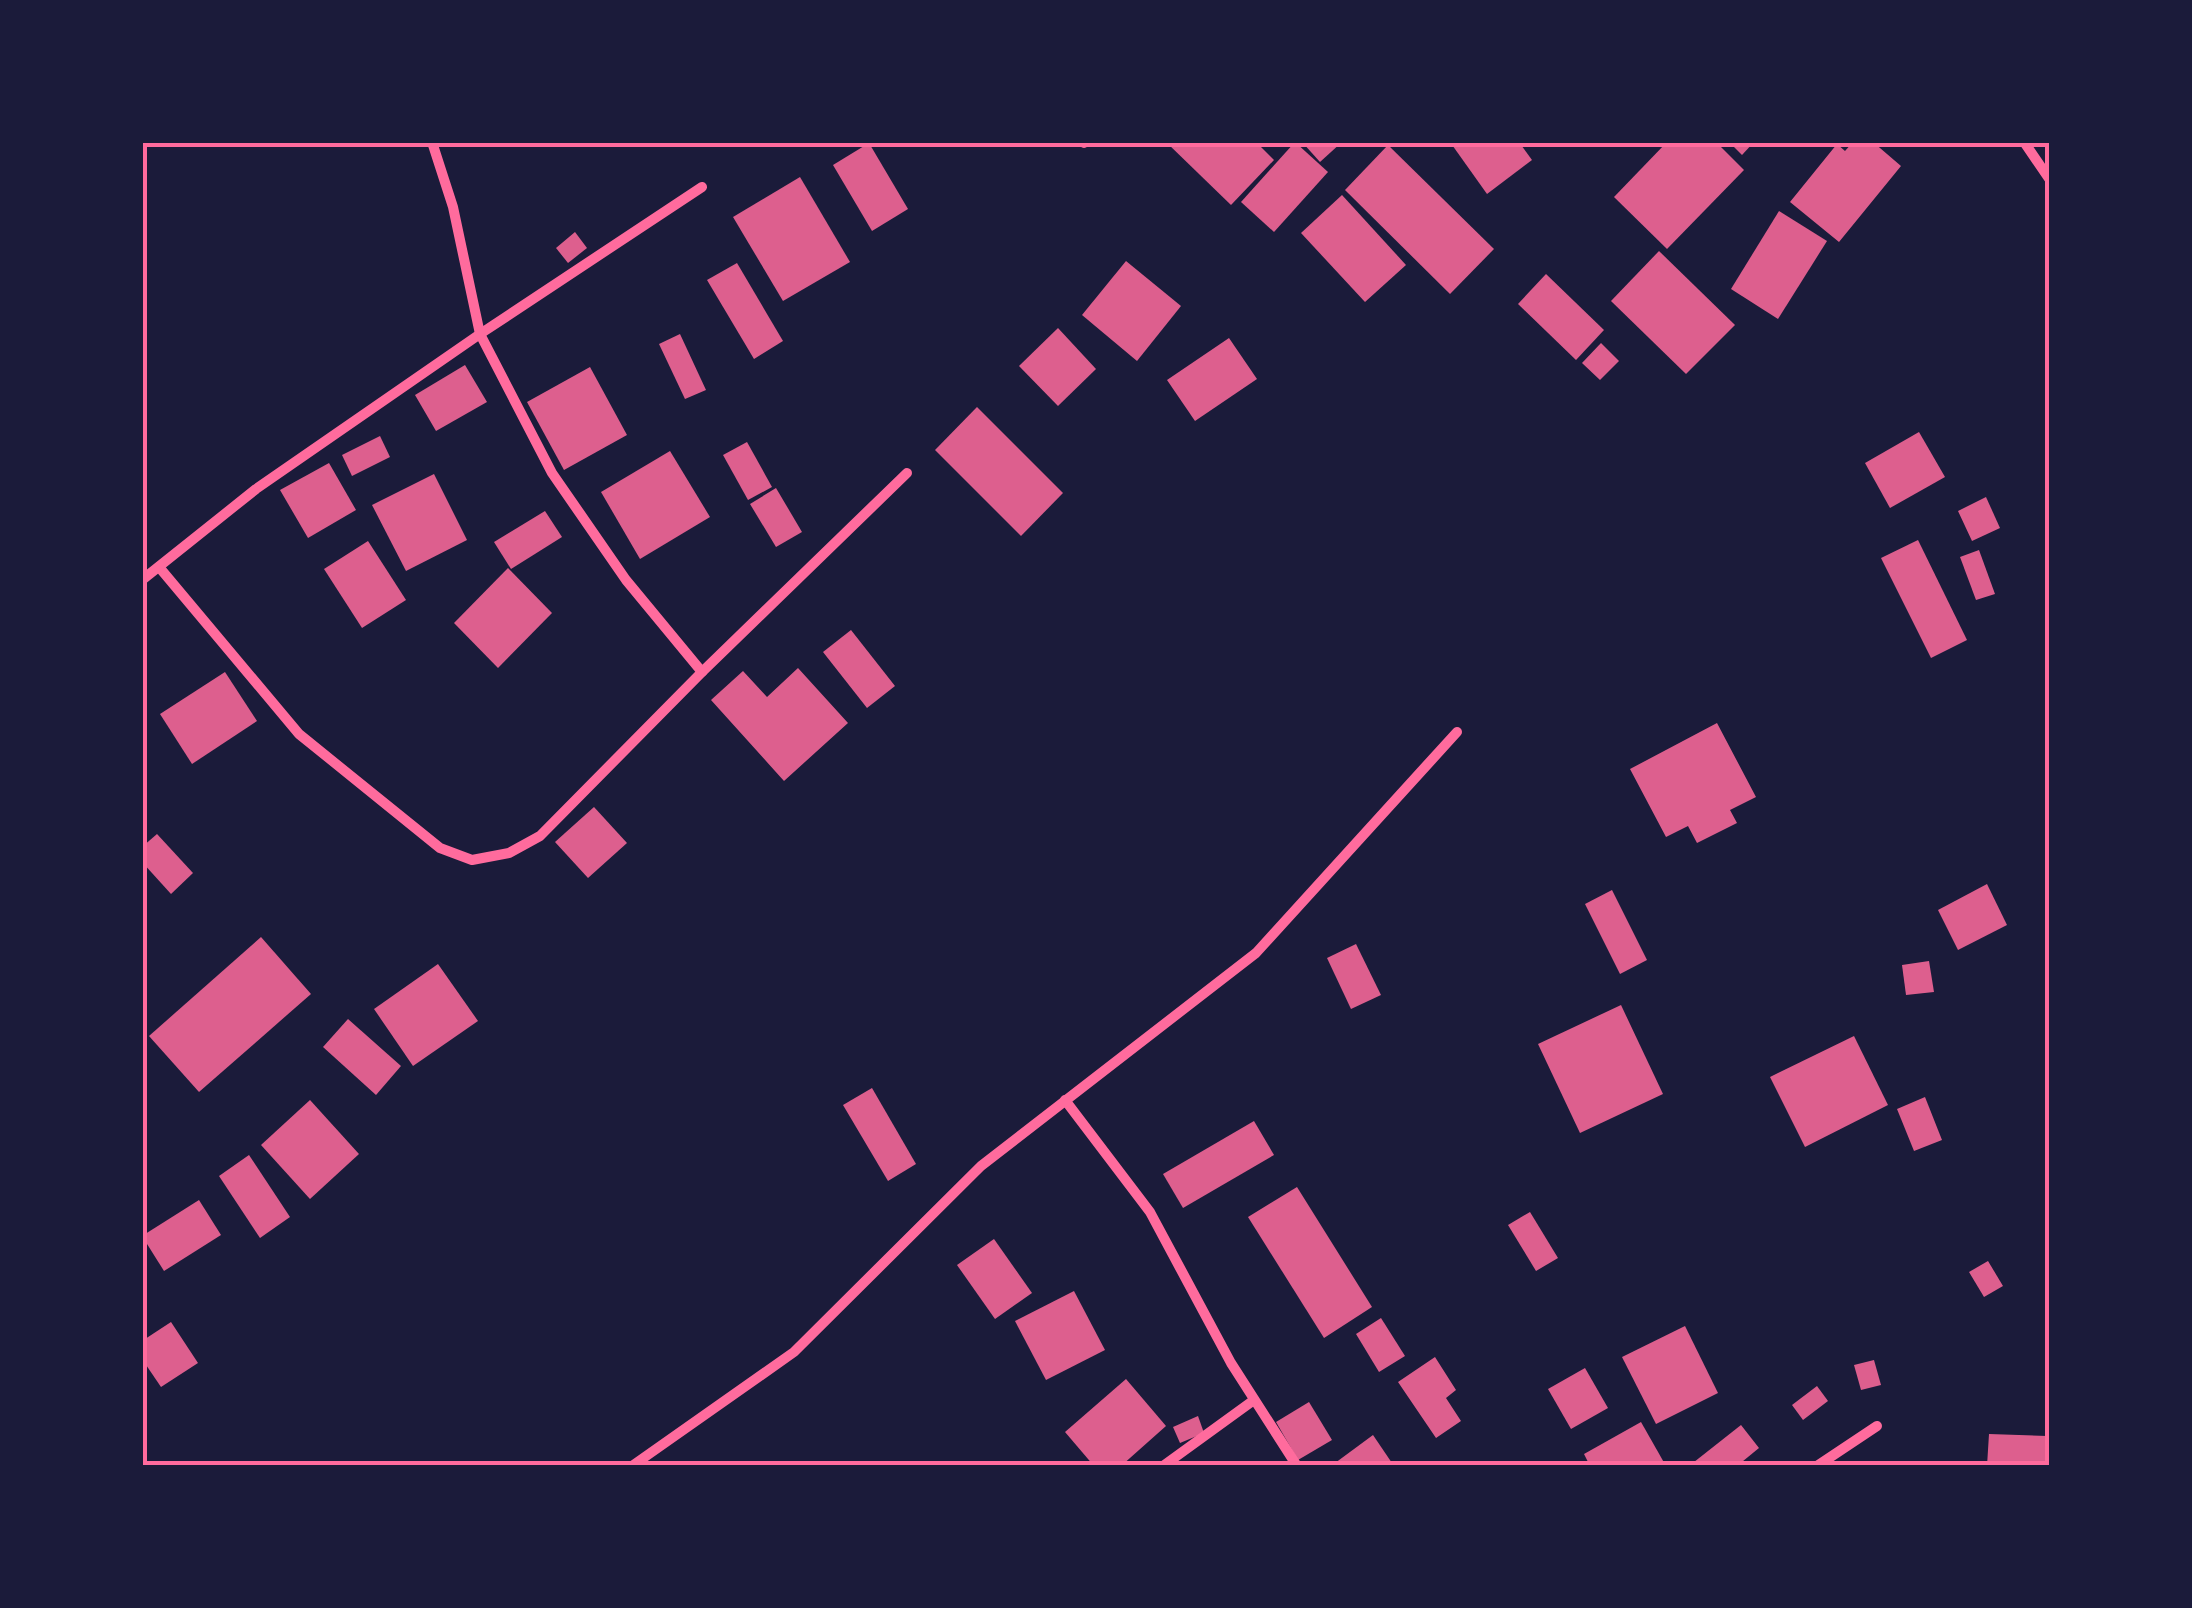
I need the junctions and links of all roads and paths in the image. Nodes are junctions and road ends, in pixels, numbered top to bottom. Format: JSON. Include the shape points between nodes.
{"nodes":[{"id":1,"x":432,"y":142,"type":"edge"},
{"id":2,"x":2024,"y":142,"type":"edge"},
{"id":3,"x":2050,"y":180,"type":"edge"},
{"id":4,"x":702,"y":187,"type":"dead end"},
{"id":5,"x":480,"y":334,"type":"junction"},
{"id":6,"x":907,"y":473,"type":"dead end"},
{"id":7,"x":159,"y":567,"type":"junction"},
{"id":8,"x":142,"y":580,"type":"edge"},
{"id":9,"x":702,"y":672,"type":"junction"},
{"id":10,"x":1457,"y":732,"type":"dead end"},
{"id":11,"x":1065,"y":1100,"type":"junction"},
{"id":12,"x":1254,"y":1400,"type":"junction"},
{"id":13,"x":1878,"y":1426,"type":"dead end"},
{"id":14,"x":632,"y":1466,"type":"edge"},
{"id":15,"x":1163,"y":1466,"type":"edge"},
{"id":16,"x":1297,"y":1466,"type":"edge"},
{"id":17,"x":1818,"y":1466,"type":"edge"}],
"edges":[{"from":1,"to":5,"type":"street"},
{"from":2,"to":3,"type":"street"},
{"from":4,"to":5,"type":"street"},
{"from":5,"to":7,"type":"street","via":[[256,490]]},
{"from":5,"to":9,"type":"street","via":[[552,473],[626,580]]},
{"from":6,"to":9,"type":"street"},
{"from":7,"to":8,"type":"street"},
{"from":7,"to":9,"type":"street","via":[[299,734],[440,848],[472,860],[508,853],[540,836]]},
{"from":10,"to":11,"type":"street","via":[[1256,953]]},
{"from":11,"to":12,"type":"street","via":[[1150,1212]]},
{"from":11,"to":14,"type":"street","via":[[981,1166],[794,1352]]},
{"from":12,"to":15,"type":"street"},
{"from":12,"to":16,"type":"street"},
{"from":13,"to":17,"type":"street"}]}
